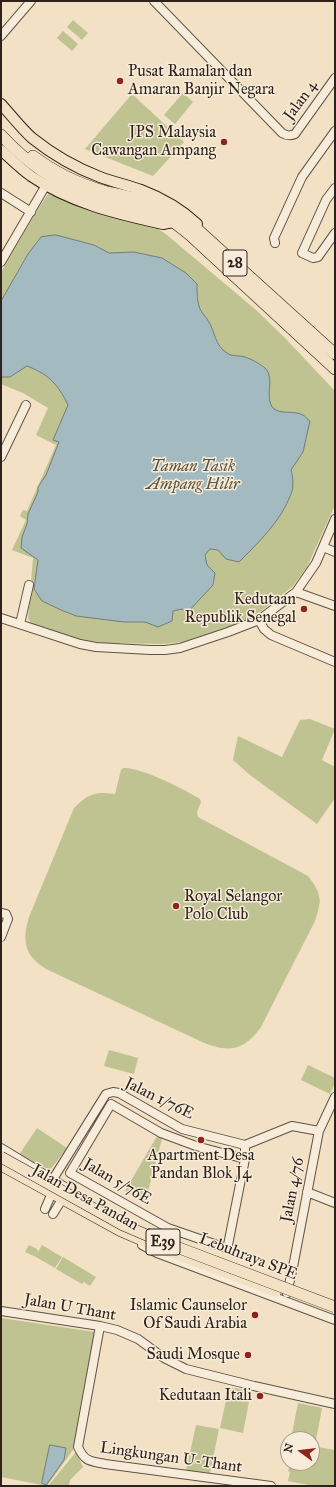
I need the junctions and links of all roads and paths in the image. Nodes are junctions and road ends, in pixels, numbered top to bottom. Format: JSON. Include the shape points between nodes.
{"nodes":[{"id":1,"x":31,"y":1,"type":"edge"},
{"id":2,"x":154,"y":1,"type":"edge"},
{"id":3,"x":1,"y":36,"type":"edge"},
{"id":4,"x":335,"y":78,"type":"edge"},
{"id":5,"x":1,"y":104,"type":"edge"},
{"id":6,"x":1,"y":125,"type":"edge"},
{"id":7,"x":335,"y":131,"type":"edge"},
{"id":8,"x":1,"y":135,"type":"edge"},
{"id":9,"x":1,"y":150,"type":"edge"},
{"id":10,"x":46,"y":185,"type":"junction"},
{"id":11,"x":335,"y":188,"type":"edge"},
{"id":12,"x":1,"y":193,"type":"edge"},
{"id":13,"x":122,"y":200,"type":"junction"},
{"id":14,"x":31,"y":212,"type":"junction"},
{"id":15,"x":173,"y":222,"type":"junction"},
{"id":16,"x":335,"y":233,"type":"edge"},
{"id":17,"x":275,"y":243,"type":"dead end"},
{"id":18,"x":214,"y":244,"type":"junction"},
{"id":19,"x":1,"y":262,"type":"edge"},
{"id":20,"x":335,"y":354,"type":"edge"},
{"id":21,"x":335,"y":369,"type":"edge"},
{"id":22,"x":26,"y":405,"type":"dead end"},
{"id":23,"x":1,"y":457,"type":"edge"},
{"id":24,"x":335,"y":520,"type":"edge"},
{"id":25,"x":323,"y":547,"type":"junction"},
{"id":26,"x":335,"y":552,"type":"edge"},
{"id":27,"x":29,"y":586,"type":"dead end"},
{"id":28,"x":296,"y":592,"type":"junction"},
{"id":29,"x":335,"y":606,"type":"edge"},
{"id":30,"x":1,"y":618,"type":"edge"},
{"id":31,"x":259,"y":620,"type":"junction"},
{"id":32,"x":20,"y":624,"type":"junction"},
{"id":33,"x":335,"y":662,"type":"edge"},
{"id":34,"x":1,"y":913,"type":"edge"},
{"id":35,"x":1,"y":937,"type":"edge"},
{"id":36,"x":335,"y":1097,"type":"edge"},
{"id":37,"x":319,"y":1131,"type":"junction"},
{"id":38,"x":245,"y":1145,"type":"junction"},
{"id":39,"x":1,"y":1148,"type":"edge"},
{"id":40,"x":1,"y":1157,"type":"edge"},
{"id":41,"x":245,"y":1159,"type":"junction"},
{"id":42,"x":1,"y":1166,"type":"edge"},
{"id":43,"x":53,"y":1179,"type":"junction"},
{"id":44,"x":307,"y":1192,"type":"junction"},
{"id":45,"x":51,"y":1195,"type":"junction"},
{"id":46,"x":61,"y":1201,"type":"junction"},
{"id":47,"x":335,"y":1203,"type":"edge"},
{"id":48,"x":45,"y":1209,"type":"dead end"},
{"id":49,"x":54,"y":1214,"type":"dead end"},
{"id":50,"x":255,"y":1290,"type":"junction"},
{"id":51,"x":287,"y":1290,"type":"junction"},
{"id":52,"x":335,"y":1302,"type":"edge"},
{"id":53,"x":335,"y":1308,"type":"edge"},
{"id":54,"x":1,"y":1311,"type":"edge"},
{"id":55,"x":319,"y":1314,"type":"junction"},
{"id":56,"x":335,"y":1314,"type":"edge"},
{"id":57,"x":335,"y":1320,"type":"edge"},
{"id":58,"x":100,"y":1326,"type":"junction"},
{"id":59,"x":335,"y":1404,"type":"edge"},
{"id":60,"x":271,"y":1486,"type":"edge"}],
"edges":[{"from":1,"to":3,"type":"street"},
{"from":2,"to":4,"type":"street","name":"Jalan 4","via":[[286,136],[295,134]]},
{"from":5,"to":18,"type":"main road","via":[[31,137],[48,150],[100,177],[141,190],[167,202],[199,225]]},
{"from":6,"to":13,"type":"highway","number":"28","via":[[19,144],[48,166]]},
{"from":7,"to":17,"type":"street","via":[[302,177],[274,238]]},
{"from":8,"to":13,"type":"highway","number":"28","via":[[30,163],[55,179],[86,194]]},
{"from":9,"to":10,"type":"main road"},
{"from":10,"to":14,"type":"street"},
{"from":10,"to":15,"type":"main road","via":[[85,204],[163,224]]},
{"from":11,"to":16,"type":"street","via":[[326,200],[302,254],[318,257]]},
{"from":12,"to":14,"type":"street"},
{"from":13,"to":15,"type":"highway","number":"28"},
{"from":13,"to":18,"type":"highway","number":"28","via":[[155,204],[177,215]]},
{"from":14,"to":19,"type":"street"},
{"from":15,"to":21,"type":"highway","number":"28"},
{"from":18,"to":20,"type":"highway","number":"28"},
{"from":22,"to":23,"type":"street"},
{"from":24,"to":25,"type":"street"},
{"from":25,"to":26,"type":"street"},
{"from":25,"to":28,"type":"street","via":[[316,563]]},
{"from":27,"to":32,"type":"street"},
{"from":28,"to":29,"type":"street"},
{"from":28,"to":31,"type":"street"},
{"from":30,"to":32,"type":"street"},
{"from":31,"to":32,"type":"street","via":[[180,648],[165,650],[85,646]]},
{"from":31,"to":33,"type":"street","via":[[271,635]]},
{"from":34,"to":35,"type":"street","via":[[6,914],[8,919]]},
{"from":36,"to":37,"type":"street","name":"Jalan 4/76"},
{"from":37,"to":38,"type":"street","via":[[292,1126]]},
{"from":37,"to":44,"type":"street","name":"Jalan 4/76"},
{"from":38,"to":41,"type":"street"},
{"from":38,"to":43,"type":"street","name":"Jalan 1/76E","via":[[182,1128],[119,1093],[112,1092],[106,1094]]},
{"from":39,"to":43,"type":"street","name":"Jalan Desa Pandan"},
{"from":40,"to":53,"type":"highway","name":"Lebuhraya SPE","number":"E39","bridge":true,"via":[[123,1225]]},
{"from":41,"to":41,"type":"street","name":"Jalan 5/76E","via":[[196,1146],[161,1133],[110,1104],[71,1174],[168,1228],[226,1248]]},
{"from":42,"to":45,"type":"street","name":"Jalan Desa Pandan"},
{"from":42,"to":56,"type":"highway","name":"Lebuhraya SPE","number":"E39","via":[[121,1231]]},
{"from":43,"to":51,"type":"street","name":"Jalan Desa Pandan","via":[[114,1215],[164,1239]]},
{"from":44,"to":47,"type":"street"},
{"from":44,"to":51,"type":"street","name":"Jalan 4/76"},
{"from":45,"to":46,"type":"street","name":"Jalan Desa Pandan"},
{"from":45,"to":48,"type":"street"},
{"from":46,"to":49,"type":"street"},
{"from":46,"to":50,"type":"street","name":"Jalan Desa Pandan","via":[[157,1253]]},
{"from":50,"to":51,"type":"street","via":[[280,1298]]},
{"from":50,"to":55,"type":"street","name":"Jalan Desa Pandan"},
{"from":51,"to":52,"type":"street","name":"Jalan Desa Pandan"},
{"from":51,"to":53,"type":"street","name":"Jalan Desa Pandan"},
{"from":51,"to":55,"type":"street","via":[[287,1299]]},
{"from":54,"to":58,"type":"street","name":"Jalan U Thant"},
{"from":55,"to":57,"type":"street","name":"Jalan Desa Pandan"},
{"from":58,"to":59,"type":"street","name":"Jalan U Thant","via":[[138,1339],[164,1358],[186,1369]]},
{"from":58,"to":60,"type":"street","name":"Lingkungan U-Thant","via":[[78,1447],[84,1458],[91,1462]]}]}
